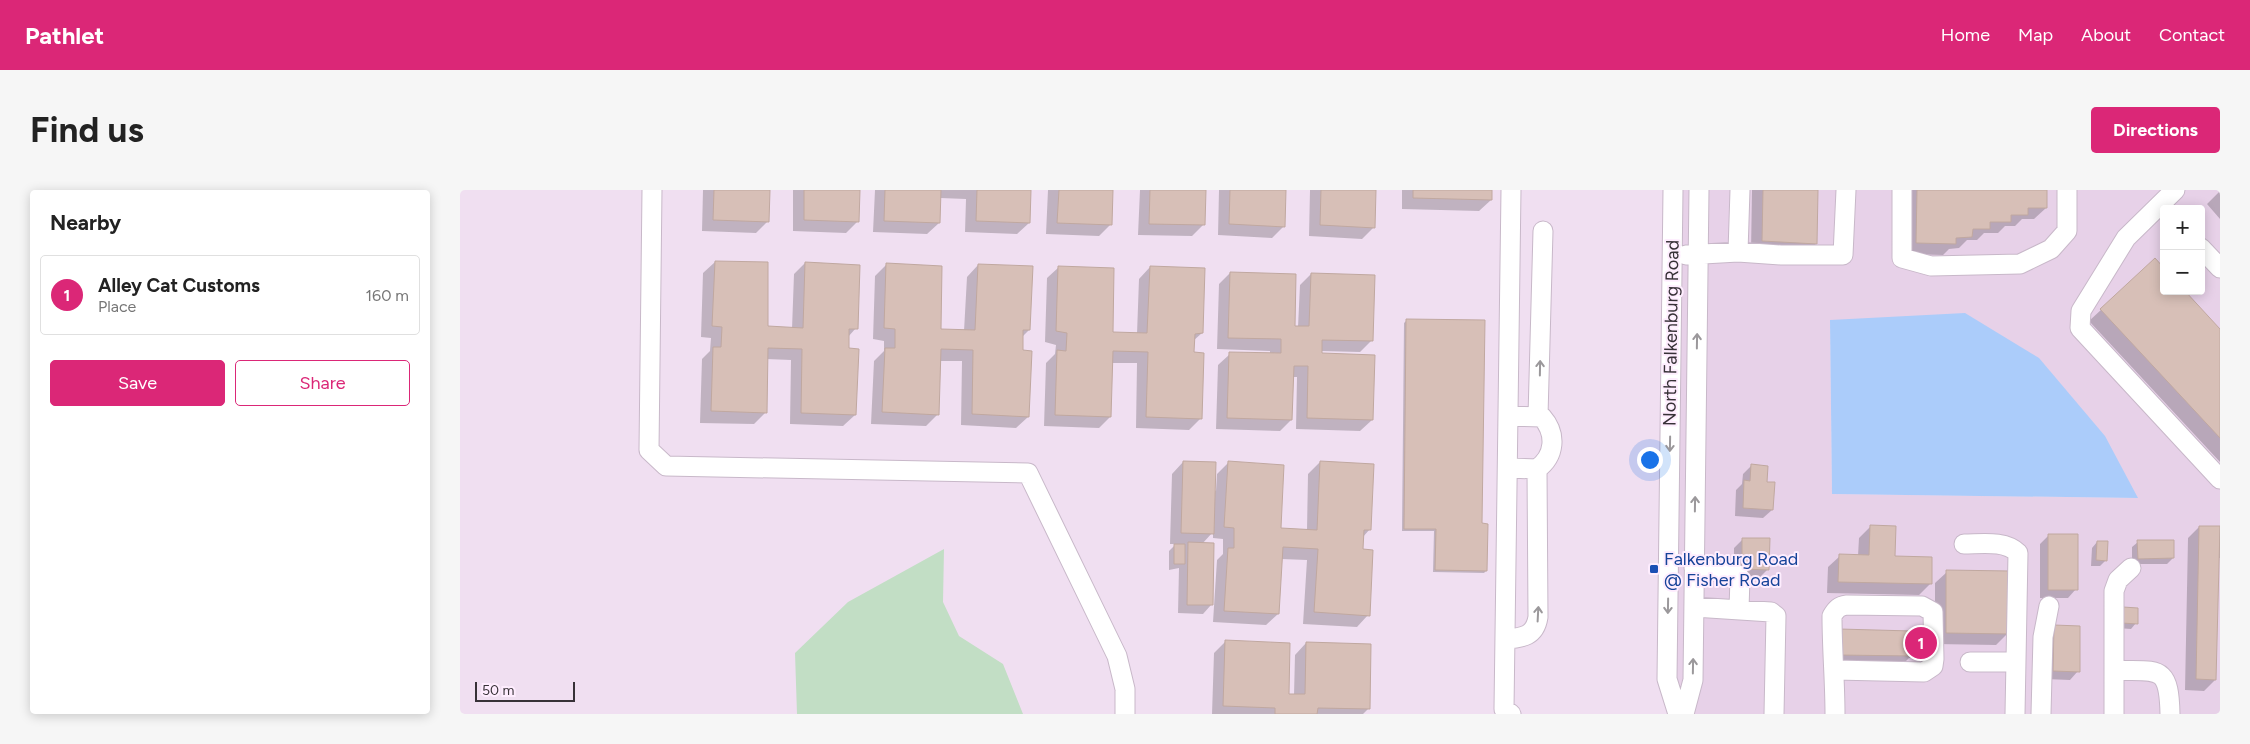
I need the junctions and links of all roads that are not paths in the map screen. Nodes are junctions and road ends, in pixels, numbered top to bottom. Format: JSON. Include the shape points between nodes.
{"nodes":[{"id":1,"x":652,"y":190,"type":"edge"},
{"id":2,"x":1511,"y":190,"type":"edge"},
{"id":3,"x":1673,"y":190,"type":"edge"},
{"id":4,"x":1699,"y":190,"type":"edge"},
{"id":5,"x":1740,"y":190,"type":"edge"},
{"id":6,"x":1846,"y":190,"type":"edge"},
{"id":7,"x":1902,"y":190,"type":"edge"},
{"id":8,"x":2068,"y":190,"type":"edge"},
{"id":9,"x":2175,"y":190,"type":"edge"},
{"id":10,"x":2164,"y":205,"type":"edge"},
{"id":11,"x":2160,"y":210,"type":"edge"},
{"id":12,"x":1543,"y":231,"type":"dead end"},
{"id":13,"x":2203,"y":250,"type":"edge"},
{"id":14,"x":1738,"y":252,"type":"junction"},
{"id":15,"x":1672,"y":255,"type":"junction"},
{"id":16,"x":1698,"y":256,"type":"junction"},
{"id":17,"x":2220,"y":268,"type":"edge"},
{"id":18,"x":1508,"y":416,"type":"junction"},
{"id":19,"x":1538,"y":416,"type":"junction"},
{"id":20,"x":1508,"y":468,"type":"junction"},
{"id":21,"x":1537,"y":469,"type":"junction"},
{"id":22,"x":2220,"y":479,"type":"edge"},
{"id":23,"x":1964,"y":544,"type":"dead end"},
{"id":24,"x":1694,"y":568,"type":"junction"},
{"id":25,"x":2131,"y":568,"type":"dead end"},
{"id":26,"x":2049,"y":606,"type":"dead end"},
{"id":27,"x":1694,"y":607,"type":"junction"},
{"id":28,"x":1739,"y":610,"type":"junction"},
{"id":29,"x":1505,"y":639,"type":"junction"},
{"id":30,"x":1970,"y":662,"type":"dead end"},
{"id":31,"x":2016,"y":662,"type":"junction"},
{"id":32,"x":1835,"y":670,"type":"junction"},
{"id":33,"x":2114,"y":670,"type":"junction"},
{"id":34,"x":1126,"y":714,"type":"edge"},
{"id":35,"x":1511,"y":714,"type":"edge"},
{"id":36,"x":1678,"y":714,"type":"edge"},
{"id":37,"x":1684,"y":714,"type":"edge"},
{"id":38,"x":1774,"y":714,"type":"edge"},
{"id":39,"x":1835,"y":714,"type":"edge"},
{"id":40,"x":2015,"y":714,"type":"edge"},
{"id":41,"x":2041,"y":714,"type":"edge"},
{"id":42,"x":2114,"y":714,"type":"edge"},
{"id":43,"x":2170,"y":714,"type":"edge"}],
"edges":[{"from":1,"to":34,"type":"street","via":[[649,450],[666,466],[1028,473],[1117,656],[1126,689]]},
{"from":2,"to":18,"type":"street"},
{"from":3,"to":15,"type":"street","name":"North Falkenburg Road"},
{"from":4,"to":16,"type":"street","name":"North Falkenburg Road"},
{"from":5,"to":14,"type":"street"},
{"from":6,"to":14,"type":"street","via":[[1843,255]]},
{"from":7,"to":8,"type":"street","via":[[1902,258],[1931,266],[2020,264],[2051,249],[2067,231]]},
{"from":9,"to":10,"type":"street"},
{"from":11,"to":22,"type":"street","via":[[2126,238],[2082,312],[2080,328]]},
{"from":19,"to":12,"type":"street","one_way":true},
{"from":13,"to":17,"type":"street"},
{"from":14,"to":16,"type":"street"},
{"from":15,"to":16,"type":"street"},
{"from":15,"to":36,"type":"street","name":"North Falkenburg Road","one_way":true,"via":[[1667,679]]},
{"from":24,"to":16,"type":"street","name":"North Falkenburg Road","one_way":true},
{"from":18,"to":19,"type":"street"},
{"from":18,"to":20,"type":"street"},
{"from":19,"to":21,"type":"street","via":[[1546,422],[1552,443],[1550,456]]},
{"from":20,"to":21,"type":"street"},
{"from":20,"to":29,"type":"street"},
{"from":29,"to":21,"type":"street","one_way":true,"via":[[1523,638],[1537,626]]},
{"from":23,"to":31,"type":"street","via":[[2003,544],[2018,553]]},
{"from":24,"to":27,"type":"street","name":"North Falkenburg Road"},
{"from":24,"to":28,"type":"street","via":[[1738,574]]},
{"from":25,"to":33,"type":"street","via":[[2118,580],[2114,591]]},
{"from":26,"to":41,"type":"street","via":[[2043,637]]},
{"from":27,"to":28,"type":"street"},
{"from":37,"to":27,"type":"street","name":"North Falkenburg Road","one_way":true,"via":[[1693,680]]},
{"from":28,"to":38,"type":"street","via":[[1771,612],[1776,616]]},
{"from":29,"to":35,"type":"street","via":[[1504,709]]},
{"from":30,"to":31,"type":"street"},
{"from":31,"to":40,"type":"street"},
{"from":32,"to":32,"type":"street","via":[[1832,616],[1840,606],[1922,606],[1933,612],[1934,666],[1924,672]]},
{"from":32,"to":39,"type":"street"},
{"from":33,"to":42,"type":"street"},
{"from":33,"to":43,"type":"street","via":[[2156,672],[2165,678],[2170,689]]}]}
